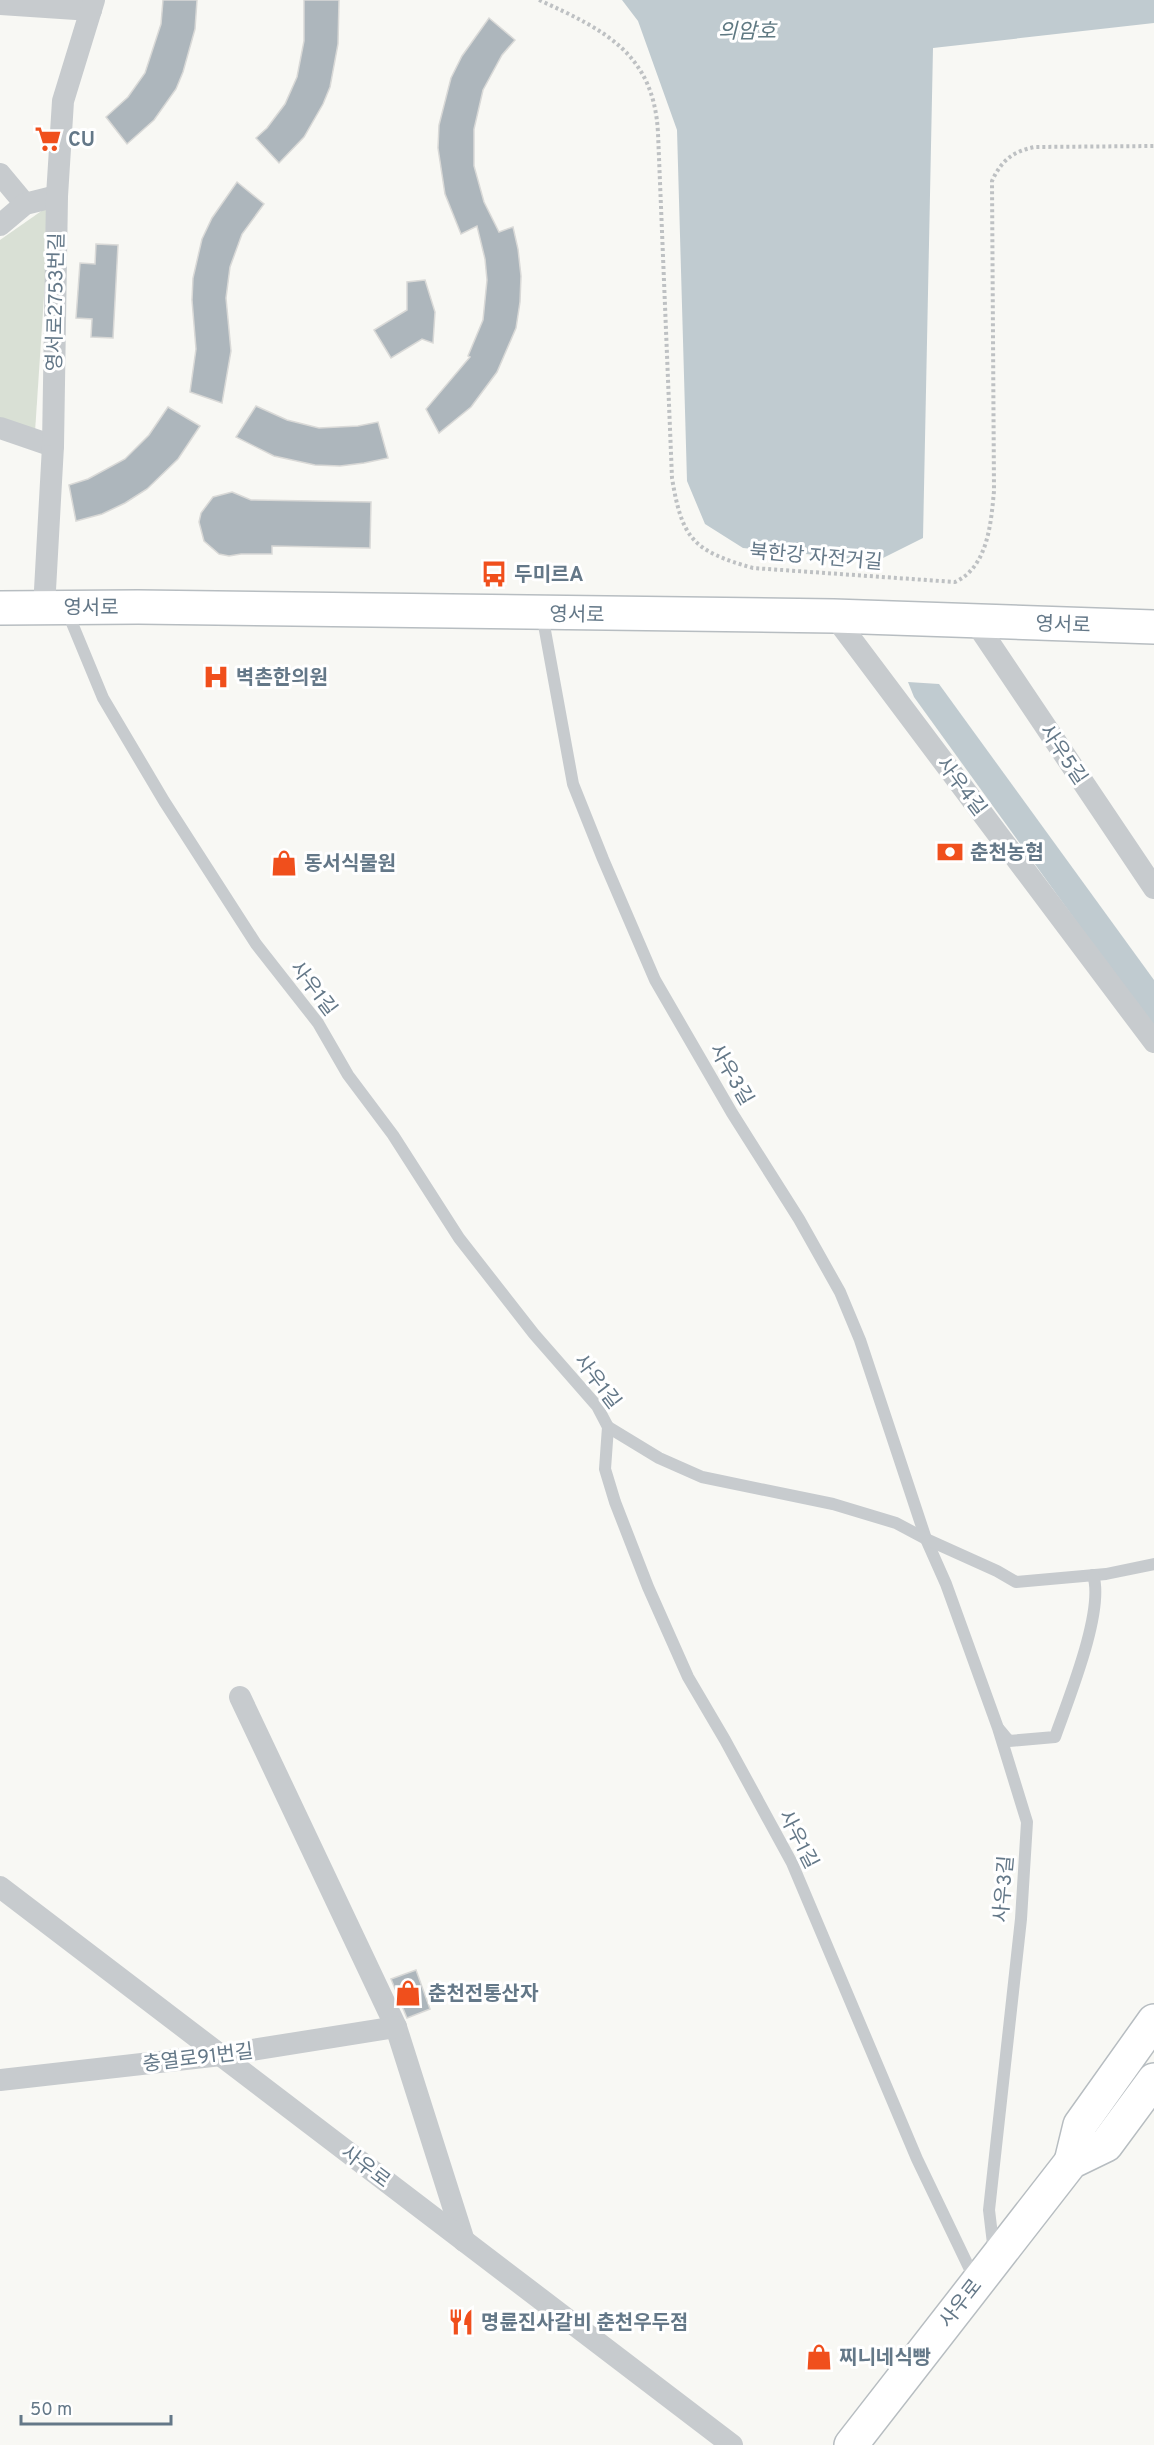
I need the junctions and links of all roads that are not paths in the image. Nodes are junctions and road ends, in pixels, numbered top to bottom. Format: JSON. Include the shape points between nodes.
{"nodes":[{"id":1,"x":0,"y":4,"type":"edge"},
{"id":2,"x":93,"y":5,"type":"edge"},
{"id":3,"x":0,"y":174,"type":"edge"},
{"id":4,"x":57,"y":196,"type":"junction"},
{"id":5,"x":26,"y":204,"type":"junction"},
{"id":6,"x":0,"y":225,"type":"edge"},
{"id":7,"x":0,"y":428,"type":"edge"},
{"id":8,"x":53,"y":446,"type":"junction"},
{"id":9,"x":0,"y":608,"type":"edge"},
{"id":10,"x":55,"y":608,"type":"junction"},
{"id":11,"x":542,"y":614,"type":"junction"},
{"id":12,"x":834,"y":616,"type":"junction"},
{"id":13,"x":974,"y":621,"type":"junction"},
{"id":14,"x":1154,"y":627,"type":"edge"},
{"id":15,"x":1154,"y":888,"type":"edge"},
{"id":16,"x":1154,"y":1042,"type":"edge"},
{"id":17,"x":608,"y":1428,"type":"junction"},
{"id":18,"x":926,"y":1539,"type":"junction"},
{"id":19,"x":1154,"y":1564,"type":"edge"},
{"id":20,"x":1093,"y":1575,"type":"junction"},
{"id":21,"x":240,"y":1697,"type":"dead end"},
{"id":22,"x":998,"y":1728,"type":"junction"},
{"id":23,"x":0,"y":1887,"type":"edge"},
{"id":24,"x":1154,"y":2021,"type":"edge"},
{"id":25,"x":396,"y":2027,"type":"junction"},
{"id":26,"x":221,"y":2055,"type":"junction"},
{"id":27,"x":0,"y":2080,"type":"edge"},
{"id":28,"x":1154,"y":2080,"type":"edge"},
{"id":29,"x":1071,"y":2163,"type":"junction"},
{"id":30,"x":464,"y":2241,"type":"junction"},
{"id":31,"x":985,"y":2271,"type":"junction"},
{"id":32,"x":732,"y":2445,"type":"edge"},
{"id":33,"x":851,"y":2445,"type":"edge"}],
"edges":[{"from":1,"to":2,"type":"street"},
{"from":2,"to":4,"type":"street","name":"영서로2753번길","via":[[63,101]]},
{"from":3,"to":5,"type":"street"},
{"from":4,"to":5,"type":"street"},
{"from":4,"to":8,"type":"street","name":"영서로2753번길"},
{"from":5,"to":6,"type":"street"},
{"from":7,"to":8,"type":"street"},
{"from":8,"to":10,"type":"street","name":"영서로2753번길"},
{"from":9,"to":10,"type":"street","name":"영서로"},
{"from":10,"to":11,"type":"street","name":"영서로"},
{"from":10,"to":17,"type":"lane","name":"사우1길","via":[[164,801],[255,944],[318,1023],[348,1075],[393,1135],[459,1238],[597,1406]]},
{"from":11,"to":12,"type":"street","name":"영서로"},
{"from":11,"to":18,"type":"lane","name":"사우3길","via":[[573,784],[603,859],[655,980],[840,1292],[860,1340]]},
{"from":12,"to":13,"type":"street","name":"영서로"},
{"from":12,"to":16,"type":"street","name":"사우4길"},
{"from":13,"to":14,"type":"street","name":"영서로"},
{"from":13,"to":15,"type":"street","name":"사우5길"},
{"from":17,"to":18,"type":"lane","via":[[702,1478],[833,1504],[896,1523]]},
{"from":17,"to":31,"type":"lane","name":"사우1길","via":[[605,1469],[648,1587],[688,1677],[792,1863],[917,2159]]},
{"from":18,"to":20,"type":"lane","via":[[1016,1582]]},
{"from":18,"to":22,"type":"lane","name":"사우3길"},
{"from":19,"to":20,"type":"lane"},
{"from":20,"to":22,"type":"lane","via":[[1096,1584],[1090,1635],[1055,1737],[1009,1741]]},
{"from":21,"to":25,"type":"street"},
{"from":22,"to":31,"type":"lane","name":"사우3길","via":[[1027,1821],[1021,1919]]},
{"from":23,"to":26,"type":"street","name":"사우로"},
{"from":24,"to":29,"type":"street","name":"사우로","via":[[1080,2125]]},
{"from":25,"to":26,"type":"street","name":"충열로91번길"},
{"from":25,"to":30,"type":"street"},
{"from":26,"to":27,"type":"street","name":"충열로91번길"},
{"from":26,"to":30,"type":"street","name":"사우로"},
{"from":28,"to":29,"type":"street","name":"사우로","via":[[1106,2145]]},
{"from":29,"to":31,"type":"street","name":"사우로"},
{"from":30,"to":32,"type":"street","name":"사우로"},
{"from":31,"to":33,"type":"street","name":"사우로"}]}
